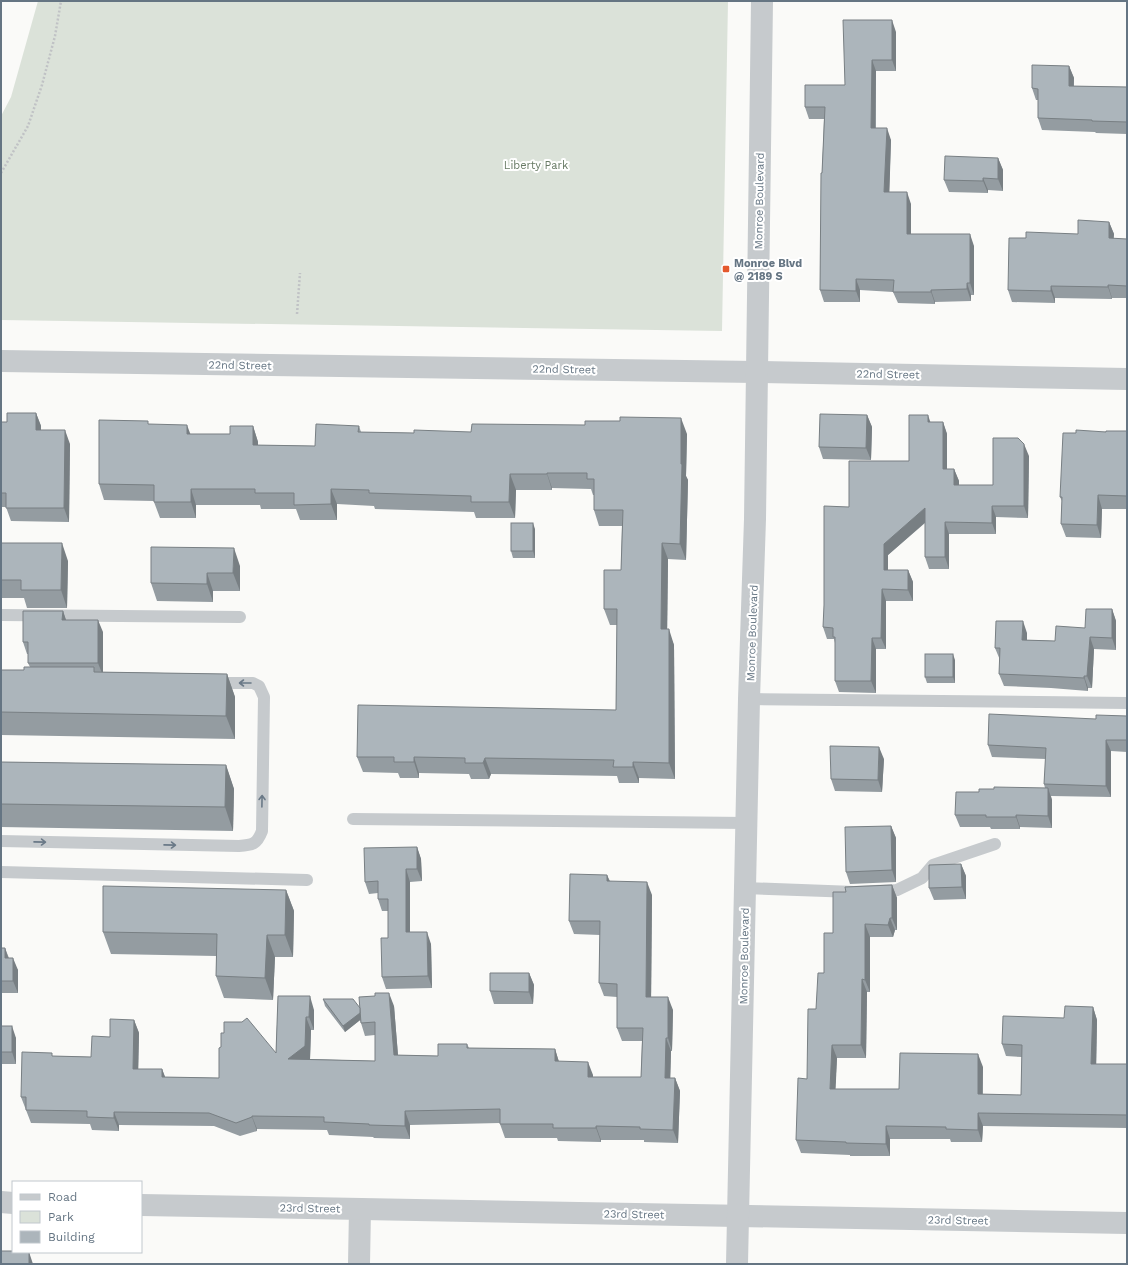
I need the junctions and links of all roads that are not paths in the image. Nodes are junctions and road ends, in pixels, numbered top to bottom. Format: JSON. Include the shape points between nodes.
{"nodes":[{"id":1,"x":762,"y":1,"type":"edge"},
{"id":2,"x":1,"y":360,"type":"edge"},
{"id":3,"x":756,"y":372,"type":"junction"},
{"id":4,"x":1127,"y":379,"type":"edge"},
{"id":5,"x":1,"y":615,"type":"edge"},
{"id":6,"x":240,"y":616,"type":"dead end"},
{"id":7,"x":200,"y":683,"type":"edge"},
{"id":8,"x":749,"y":699,"type":"junction"},
{"id":9,"x":1127,"y":703,"type":"edge"},
{"id":10,"x":353,"y":819,"type":"dead end"},
{"id":11,"x":747,"y":823,"type":"junction"},
{"id":12,"x":1,"y":841,"type":"edge"},
{"id":13,"x":995,"y":844,"type":"dead end"},
{"id":14,"x":1,"y":872,"type":"edge"},
{"id":15,"x":307,"y":880,"type":"dead end"},
{"id":16,"x":745,"y":888,"type":"junction"},
{"id":17,"x":1,"y":1202,"type":"edge"},
{"id":18,"x":12,"y":1202,"type":"edge"},
{"id":19,"x":142,"y":1205,"type":"edge"},
{"id":20,"x":360,"y":1209,"type":"junction"},
{"id":21,"x":738,"y":1216,"type":"junction"},
{"id":22,"x":1127,"y":1223,"type":"edge"},
{"id":23,"x":359,"y":1264,"type":"edge"},
{"id":24,"x":737,"y":1264,"type":"edge"}],
"edges":[{"from":1,"to":3,"type":"street","name":"Monroe Boulevard"},
{"from":2,"to":3,"type":"street","name":"22nd Street"},
{"from":3,"to":4,"type":"street","name":"22nd Street"},
{"from":3,"to":8,"type":"street","name":"Monroe Boulevard","via":[[755,519]]},
{"from":5,"to":6,"type":"lane"},
{"from":12,"to":7,"type":"lane","one_way":true,"via":[[239,846],[251,845],[259,840],[262,831],[264,696],[259,686],[254,683]]},
{"from":8,"to":9,"type":"lane"},
{"from":8,"to":11,"type":"street","name":"Monroe Boulevard"},
{"from":10,"to":11,"type":"lane"},
{"from":11,"to":16,"type":"street","name":"Monroe Boulevard"},
{"from":13,"to":16,"type":"lane","via":[[933,865],[922,878],[897,890],[854,892]]},
{"from":14,"to":15,"type":"lane"},
{"from":16,"to":21,"type":"street","name":"Monroe Boulevard"},
{"from":17,"to":18,"type":"street"},
{"from":19,"to":20,"type":"street","name":"23rd Street"},
{"from":20,"to":21,"type":"street","name":"23rd Street"},
{"from":20,"to":23,"type":"street"},
{"from":21,"to":22,"type":"street","name":"23rd Street"},
{"from":21,"to":24,"type":"street","name":"Monroe Boulevard"}]}
